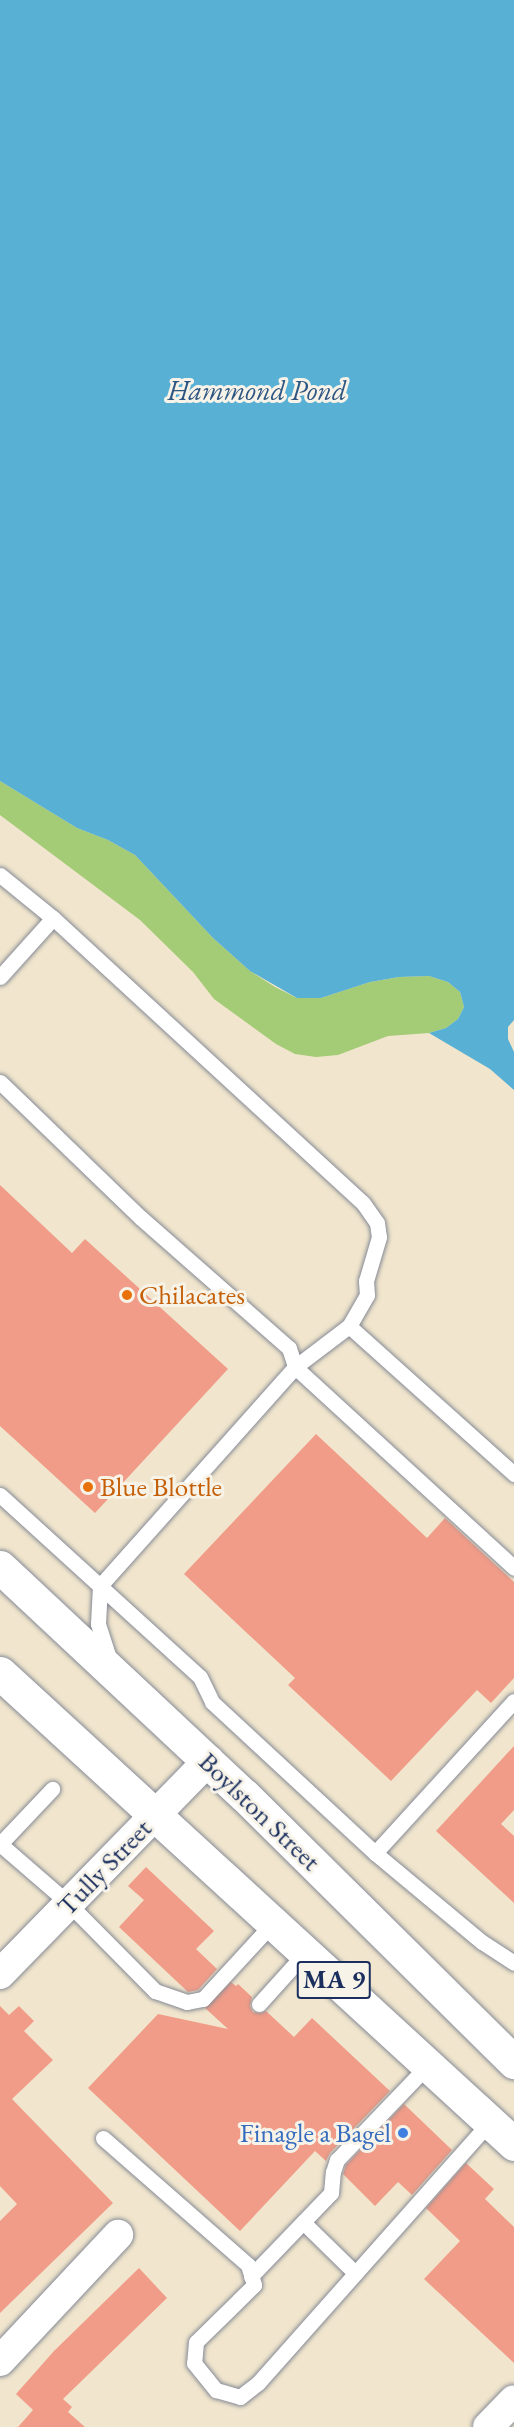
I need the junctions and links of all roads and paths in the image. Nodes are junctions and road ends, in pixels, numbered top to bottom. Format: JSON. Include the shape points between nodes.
{"nodes":[{"id":1,"x":0,"y":875,"type":"edge"},
{"id":2,"x":53,"y":918,"type":"junction"},
{"id":3,"x":0,"y":977,"type":"edge"},
{"id":4,"x":0,"y":1082,"type":"edge"},
{"id":5,"x":350,"y":1326,"type":"junction"},
{"id":6,"x":295,"y":1367,"type":"junction"},
{"id":7,"x":514,"y":1474,"type":"edge"},
{"id":8,"x":0,"y":1495,"type":"edge"},
{"id":9,"x":0,"y":1567,"type":"edge"},
{"id":10,"x":514,"y":1568,"type":"edge"},
{"id":11,"x":100,"y":1586,"type":"junction"},
{"id":12,"x":0,"y":1673,"type":"edge"},
{"id":13,"x":122,"y":1680,"type":"junction"},
{"id":14,"x":514,"y":1701,"type":"edge"},
{"id":15,"x":208,"y":1761,"type":"junction"},
{"id":16,"x":51,"y":1789,"type":"dead end"},
{"id":17,"x":155,"y":1815,"type":"junction"},
{"id":18,"x":0,"y":1844,"type":"edge"},
{"id":19,"x":375,"y":1853,"type":"junction"},
{"id":20,"x":68,"y":1903,"type":"junction"},
{"id":21,"x":273,"y":1923,"type":"junction"},
{"id":22,"x":305,"y":1953,"type":"junction"},
{"id":23,"x":514,"y":1963,"type":"edge"},
{"id":24,"x":0,"y":1974,"type":"edge"},
{"id":25,"x":259,"y":2004,"type":"dead end"},
{"id":26,"x":514,"y":2062,"type":"edge"},
{"id":27,"x":428,"y":2066,"type":"junction"},
{"id":28,"x":490,"y":2122,"type":"junction"},
{"id":29,"x":103,"y":2138,"type":"dead end"},
{"id":30,"x":514,"y":2144,"type":"edge"},
{"id":31,"x":303,"y":2222,"type":"junction"},
{"id":32,"x":118,"y":2235,"type":"dead end"},
{"id":33,"x":356,"y":2273,"type":"junction"},
{"id":34,"x":251,"y":2276,"type":"junction"},
{"id":35,"x":0,"y":2361,"type":"edge"},
{"id":36,"x":514,"y":2400,"type":"edge"},
{"id":37,"x":488,"y":2427,"type":"edge"}],
"edges":[{"from":1,"to":2,"type":"lane"},
{"from":2,"to":3,"type":"lane"},
{"from":2,"to":5,"type":"lane","via":[[371,1213],[378,1230],[377,1250],[366,1281],[367,1295]]},
{"from":4,"to":6,"type":"lane","via":[[141,1218],[289,1348]]},
{"from":5,"to":6,"type":"lane"},
{"from":5,"to":7,"type":"lane"},
{"from":6,"to":10,"type":"lane"},
{"from":6,"to":11,"type":"lane"},
{"from":8,"to":11,"type":"lane"},
{"from":9,"to":13,"type":"highway","name":"Boylston Street","number":"MA 9"},
{"from":11,"to":13,"type":"lane","via":[[101,1640]]},
{"from":11,"to":19,"type":"lane","via":[[200,1677],[212,1702]]},
{"from":12,"to":17,"type":"highway","number":"MA 9"},
{"from":13,"to":15,"type":"highway","name":"Boylston Street","number":"MA 9"},
{"from":14,"to":19,"type":"lane"},
{"from":15,"to":17,"type":"street","name":"Tully Street"},
{"from":15,"to":26,"type":"highway","name":"Boylston Street","number":"MA 9"},
{"from":16,"to":18,"type":"lane"},
{"from":17,"to":20,"type":"street","name":"Tully Street"},
{"from":17,"to":21,"type":"highway","number":"MA 9"},
{"from":18,"to":20,"type":"lane"},
{"from":19,"to":23,"type":"lane","via":[[482,1942]]},
{"from":20,"to":21,"type":"lane","via":[[155,1991],[186,2002],[202,1999]]},
{"from":20,"to":24,"type":"street","name":"Tully Street"},
{"from":21,"to":22,"type":"highway","number":"MA 9"},
{"from":22,"to":25,"type":"lane"},
{"from":22,"to":27,"type":"highway","number":"MA 9"},
{"from":27,"to":28,"type":"highway","number":"MA 9"},
{"from":27,"to":31,"type":"lane","via":[[337,2160],[331,2193]]},
{"from":28,"to":30,"type":"highway","number":"MA 9"},
{"from":28,"to":33,"type":"lane"},
{"from":29,"to":34,"type":"lane","via":[[248,2265]]},
{"from":31,"to":33,"type":"lane"},
{"from":31,"to":34,"type":"lane"},
{"from":32,"to":35,"type":"street"},
{"from":33,"to":34,"type":"lane","via":[[258,2383],[240,2397],[216,2390],[194,2363],[195,2352],[196,2342],[254,2285]]},
{"from":36,"to":37,"type":"street"}]}
